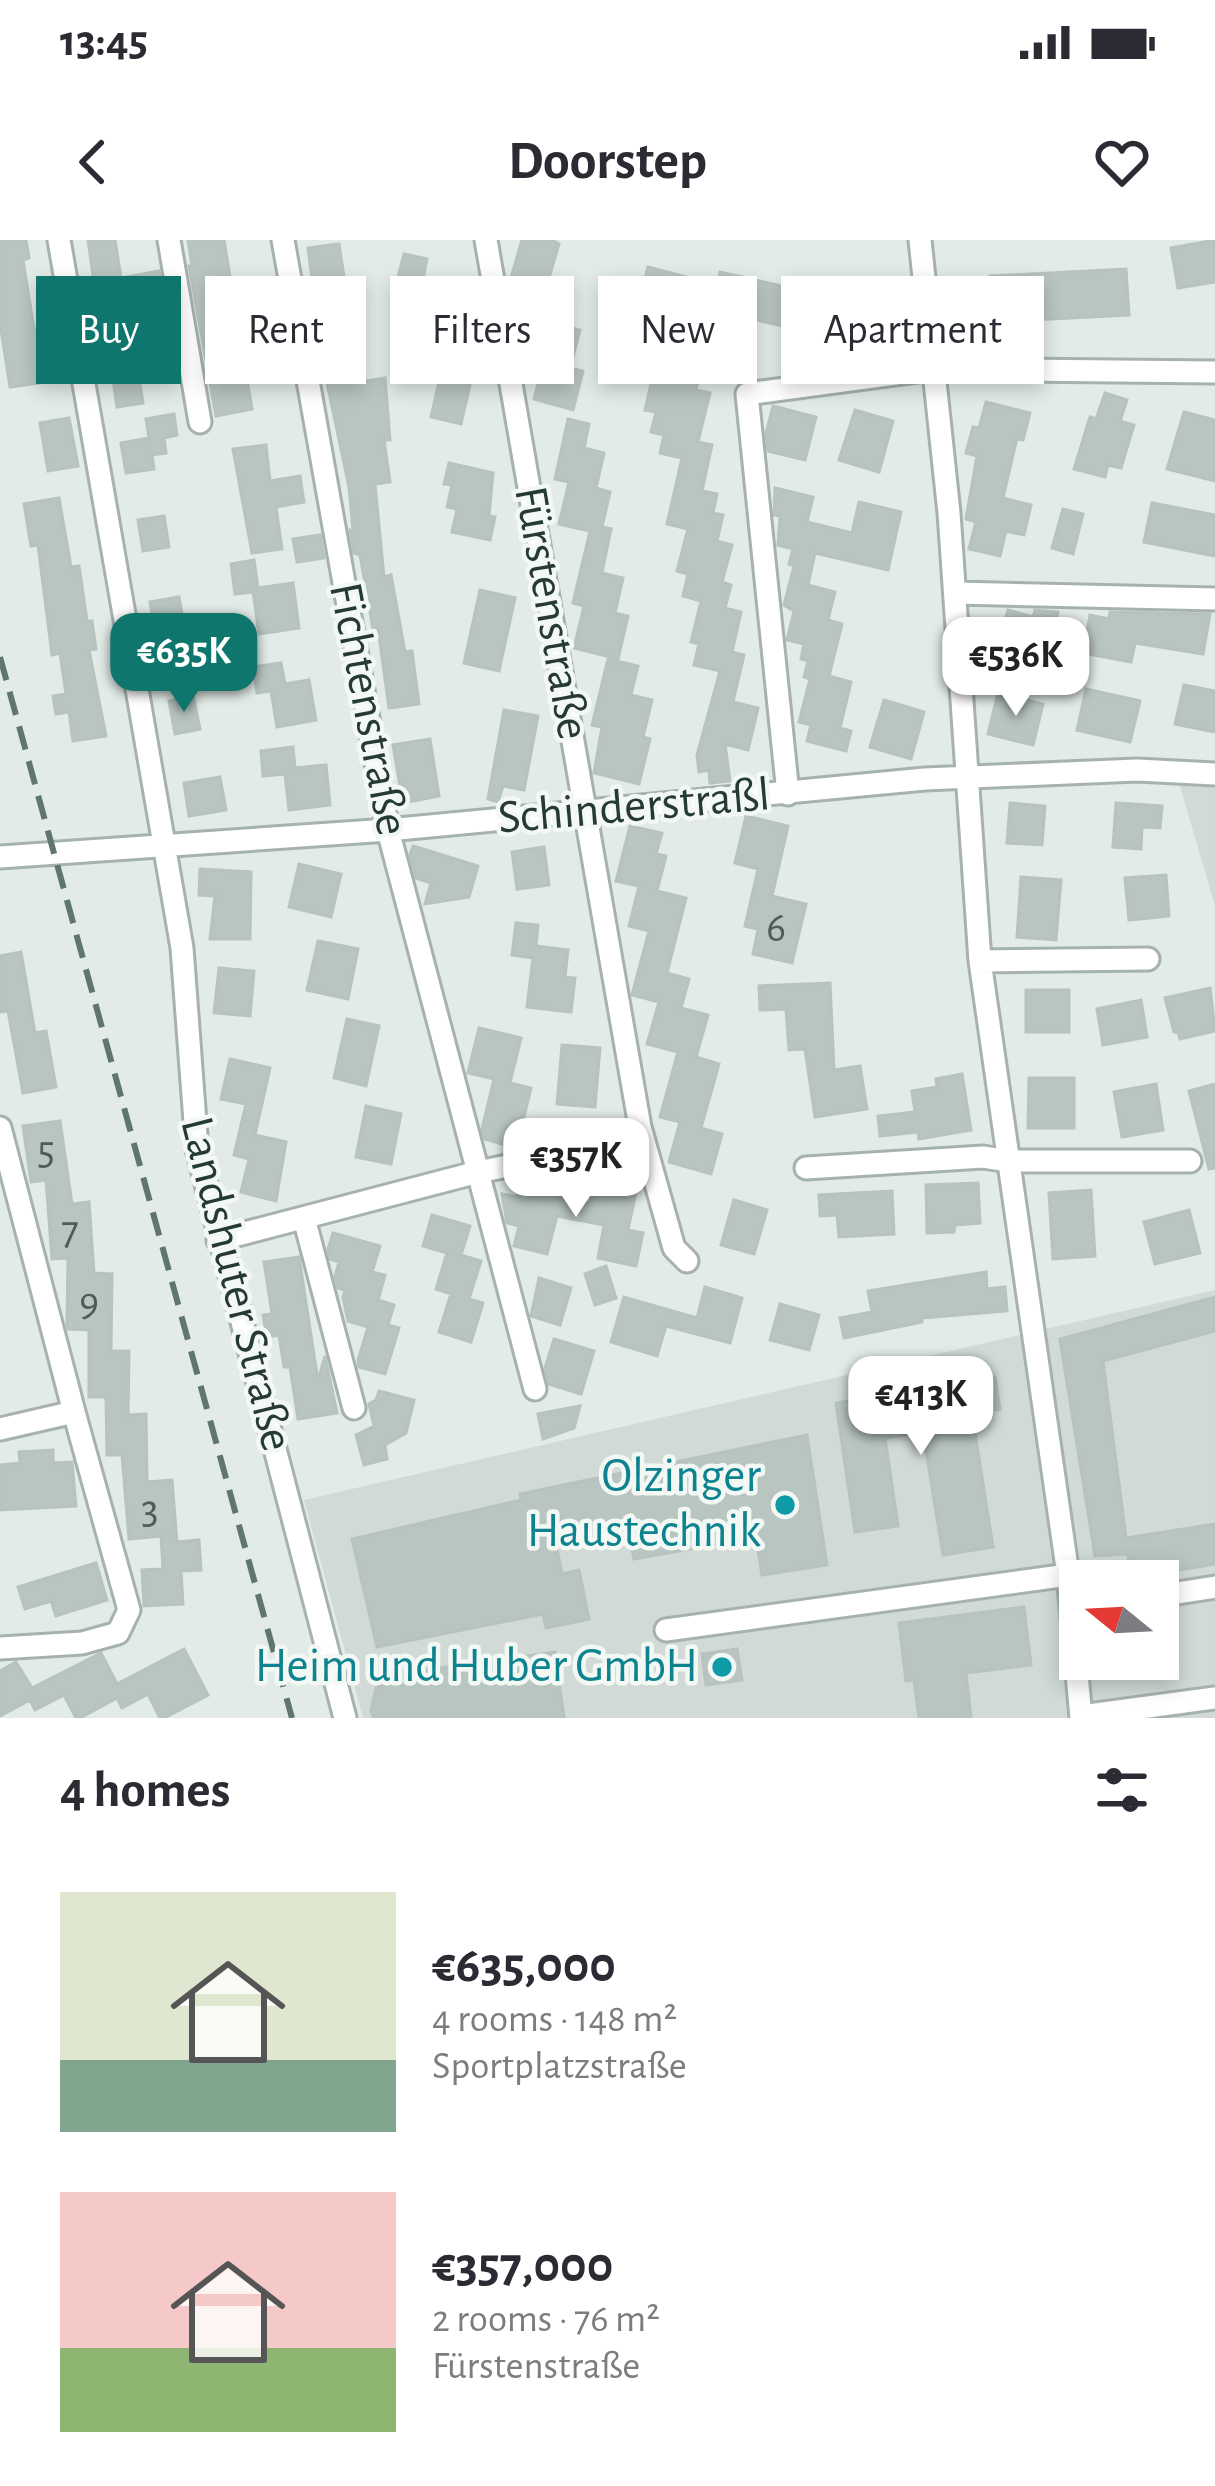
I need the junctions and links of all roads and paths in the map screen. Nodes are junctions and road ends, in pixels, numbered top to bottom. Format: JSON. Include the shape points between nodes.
{"nodes":[{"id":1,"x":59,"y":240,"type":"edge"},
{"id":2,"x":169,"y":240,"type":"edge"},
{"id":3,"x":283,"y":240,"type":"edge"},
{"id":4,"x":486,"y":240,"type":"edge"},
{"id":5,"x":920,"y":240,"type":"edge"},
{"id":6,"x":923,"y":276,"type":"edge"},
{"id":7,"x":1044,"y":370,"type":"edge"},
{"id":8,"x":1215,"y":372,"type":"edge"},
{"id":9,"x":821,"y":384,"type":"edge"},
{"id":10,"x":934,"y":384,"type":"edge"},
{"id":11,"x":200,"y":422,"type":"dead end"},
{"id":12,"x":956,"y":593,"type":"junction"},
{"id":13,"x":1215,"y":599,"type":"edge"},
{"id":14,"x":1215,"y":774,"type":"edge"},
{"id":15,"x":969,"y":778,"type":"junction"},
{"id":16,"x":788,"y":794,"type":"junction"},
{"id":17,"x":585,"y":809,"type":"junction"},
{"id":18,"x":388,"y":830,"type":"junction"},
{"id":19,"x":162,"y":845,"type":"junction"},
{"id":20,"x":0,"y":857,"type":"edge"},
{"id":21,"x":1148,"y":959,"type":"dead end"},
{"id":22,"x":980,"y":961,"type":"junction"},
{"id":23,"x":640,"y":1127,"type":"junction"},
{"id":24,"x":1,"y":1131,"type":"edge"},
{"id":25,"x":1009,"y":1161,"type":"junction"},
{"id":26,"x":1190,"y":1161,"type":"dead end"},
{"id":27,"x":806,"y":1168,"type":"dead end"},
{"id":28,"x":478,"y":1172,"type":"junction"},
{"id":29,"x":304,"y":1218,"type":"junction"},
{"id":30,"x":218,"y":1240,"type":"junction"},
{"id":31,"x":687,"y":1261,"type":"dead end"},
{"id":32,"x":535,"y":1389,"type":"dead end"},
{"id":33,"x":354,"y":1408,"type":"dead end"},
{"id":34,"x":74,"y":1412,"type":"junction"},
{"id":35,"x":0,"y":1429,"type":"edge"},
{"id":36,"x":1066,"y":1560,"type":"edge"},
{"id":37,"x":1059,"y":1575,"type":"edge"},
{"id":38,"x":1215,"y":1587,"type":"edge"},
{"id":39,"x":1179,"y":1593,"type":"edge"},
{"id":40,"x":666,"y":1630,"type":"dead end"},
{"id":41,"x":0,"y":1648,"type":"edge"},
{"id":42,"x":1079,"y":1680,"type":"edge"},
{"id":43,"x":1215,"y":1698,"type":"edge"},
{"id":44,"x":1081,"y":1717,"type":"edge"},
{"id":45,"x":345,"y":1718,"type":"edge"}],
"edges":[{"from":1,"to":19,"type":"street","name":"Landshuter Straße"},
{"from":2,"to":11,"type":"street"},
{"from":3,"to":18,"type":"street","name":"Fichtenstraße"},
{"from":4,"to":17,"type":"street","name":"Fürstenstraße"},
{"from":5,"to":6,"type":"street"},
{"from":7,"to":8,"type":"street"},
{"from":9,"to":16,"type":"street","via":[[747,394]]},
{"from":10,"to":12,"type":"street"},
{"from":12,"to":13,"type":"street"},
{"from":12,"to":15,"type":"street"},
{"from":14,"to":15,"type":"street","name":"Schinderstraßl"},
{"from":15,"to":16,"type":"street","name":"Schinderstraßl"},
{"from":15,"to":22,"type":"street"},
{"from":16,"to":17,"type":"street","name":"Schinderstraßl"},
{"from":17,"to":18,"type":"street","name":"Schinderstraßl"},
{"from":17,"to":23,"type":"street","name":"Fürstenstraße"},
{"from":18,"to":19,"type":"street","name":"Schinderstraßl"},
{"from":18,"to":28,"type":"street","name":"Fichtenstraße"},
{"from":19,"to":20,"type":"street","name":"Schinderstraßl"},
{"from":19,"to":30,"type":"street","name":"Landshuter Straße","via":[[182,948],[196,1149]]},
{"from":21,"to":22,"type":"street"},
{"from":22,"to":25,"type":"street"},
{"from":23,"to":28,"type":"street","via":[[596,1148]]},
{"from":23,"to":31,"type":"street","name":"Fürstenstraße","via":[[674,1248]]},
{"from":24,"to":34,"type":"street"},
{"from":25,"to":26,"type":"street"},
{"from":25,"to":27,"type":"street"},
{"from":25,"to":36,"type":"street"},
{"from":28,"to":29,"type":"street"},
{"from":28,"to":32,"type":"street"},
{"from":29,"to":30,"type":"street"},
{"from":29,"to":33,"type":"street"},
{"from":30,"to":45,"type":"street","name":"Landshuter Straße"},
{"from":34,"to":35,"type":"street"},
{"from":34,"to":41,"type":"street","via":[[129,1610],[118,1633]]},
{"from":37,"to":40,"type":"street"},
{"from":38,"to":39,"type":"street"},
{"from":42,"to":44,"type":"street"},
{"from":43,"to":44,"type":"street"}]}
